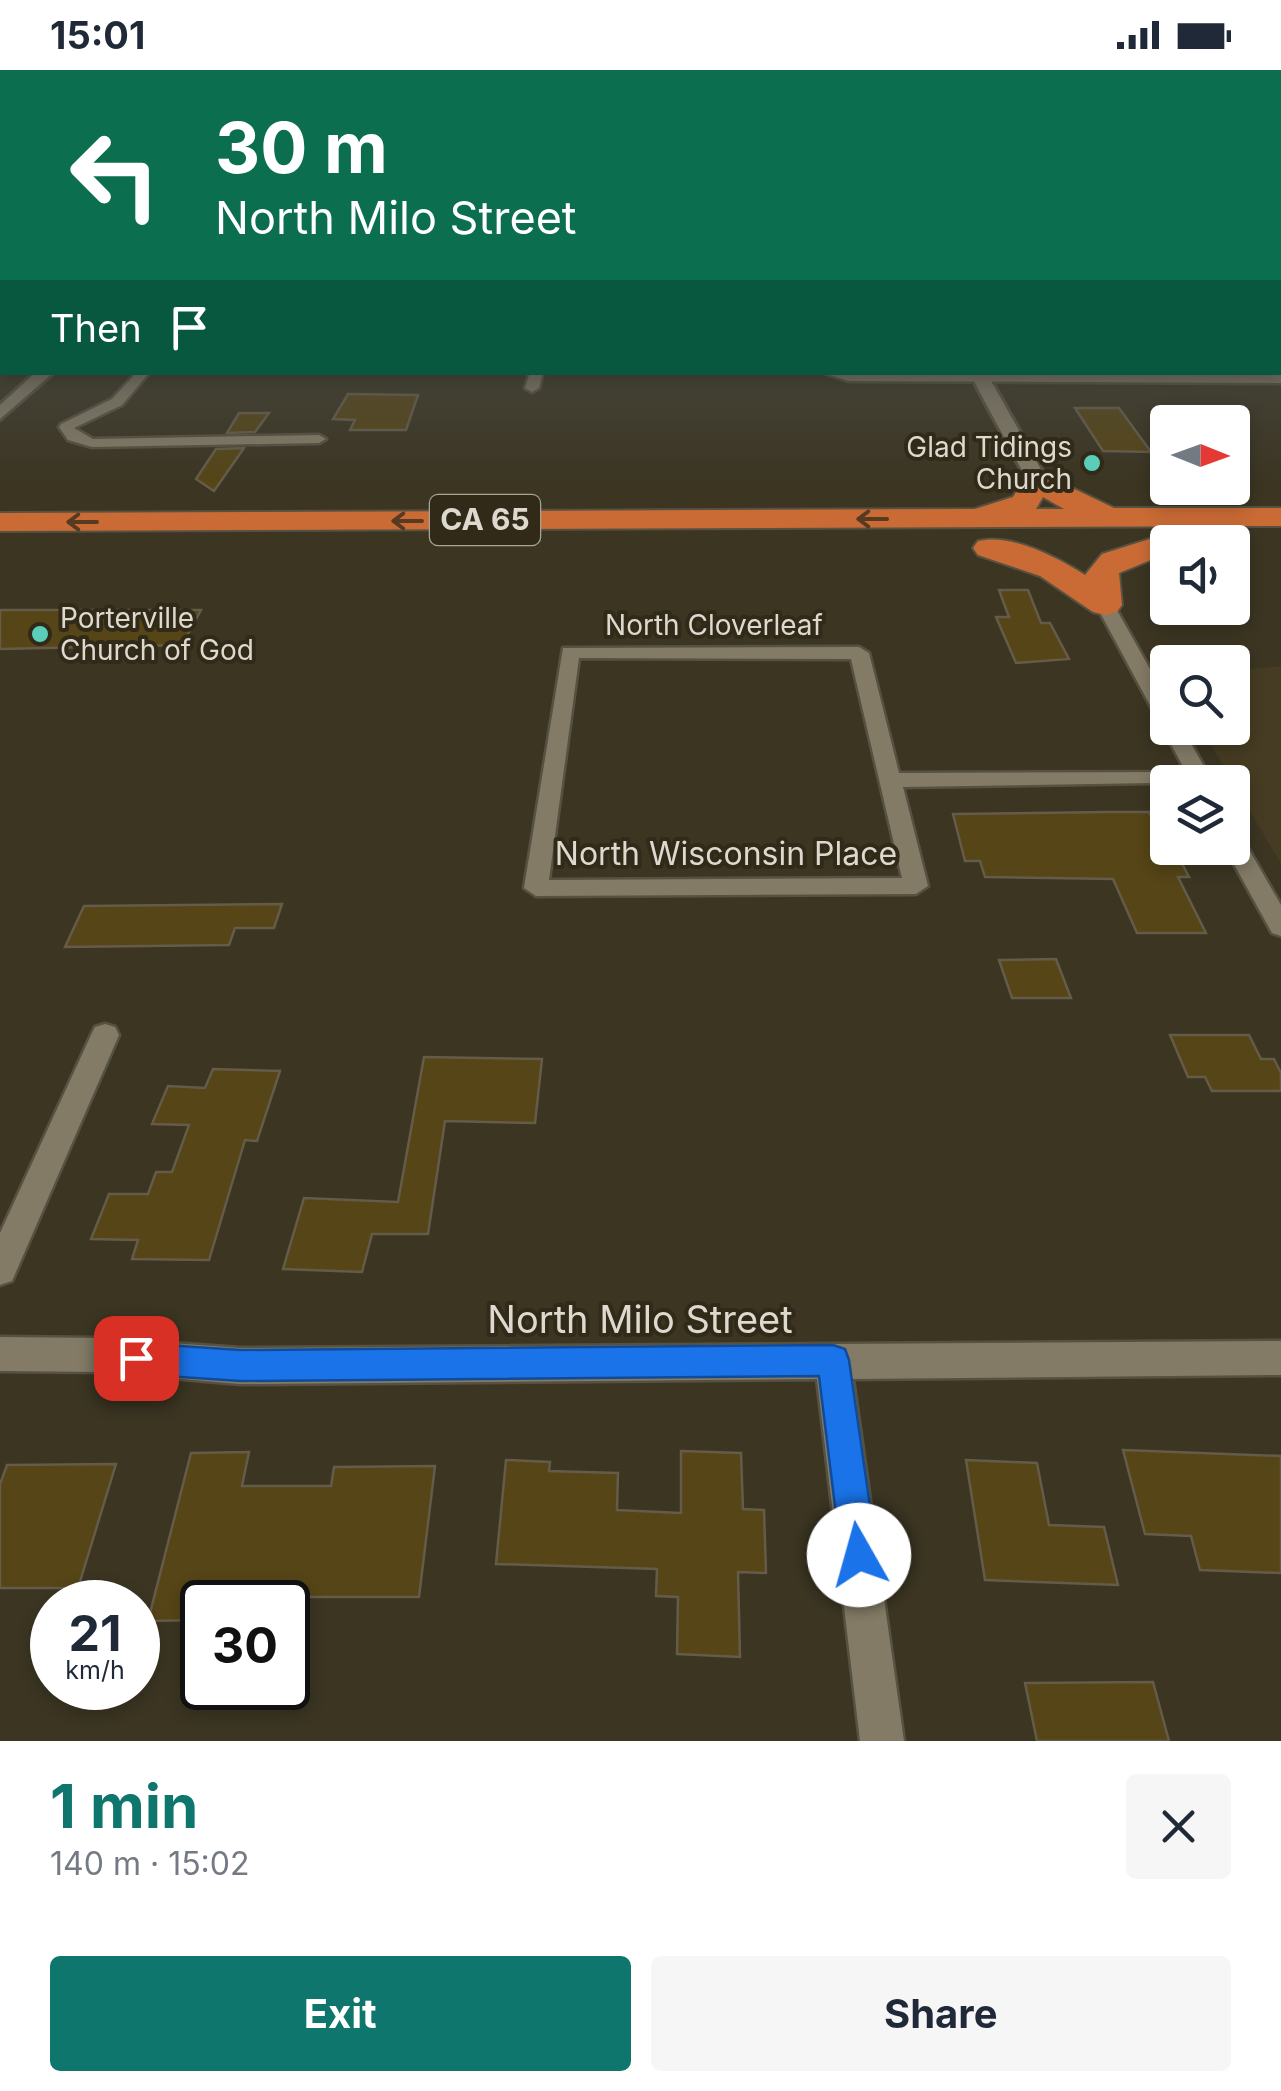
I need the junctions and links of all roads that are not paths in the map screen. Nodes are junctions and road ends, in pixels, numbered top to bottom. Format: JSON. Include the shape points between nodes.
{"nodes":[{"id":1,"x":43,"y":375,"type":"edge"},
{"id":2,"x":141,"y":375,"type":"edge"},
{"id":3,"x":535,"y":375,"type":"edge"},
{"id":4,"x":840,"y":375,"type":"edge"},
{"id":5,"x":978,"y":376,"type":"edge"},
{"id":6,"x":1281,"y":379,"type":"edge"},
{"id":7,"x":532,"y":388,"type":"dead end"},
{"id":8,"x":0,"y":414,"type":"edge"},
{"id":9,"x":320,"y":439,"type":"dead end"},
{"id":10,"x":1037,"y":480,"type":"junction"},
{"id":11,"x":1281,"y":517,"type":"edge"},
{"id":12,"x":969,"y":518,"type":"junction"},
{"id":13,"x":1128,"y":518,"type":"junction"},
{"id":14,"x":0,"y":522,"type":"edge"},
{"id":15,"x":1150,"y":547,"type":"edge"},
{"id":16,"x":1250,"y":547,"type":"edge"},
{"id":17,"x":1281,"y":547,"type":"edge"},
{"id":18,"x":989,"y":548,"type":"junction"},
{"id":19,"x":1150,"y":550,"type":"edge"},
{"id":20,"x":0,"y":552,"type":"edge"},
{"id":21,"x":1104,"y":605,"type":"junction"},
{"id":22,"x":1150,"y":688,"type":"edge"},
{"id":23,"x":890,"y":780,"type":"junction"},
{"id":24,"x":1150,"y":781,"type":"edge"},
{"id":25,"x":1246,"y":865,"type":"edge"},
{"id":26,"x":536,"y":888,"type":"joint"},
{"id":27,"x":1281,"y":928,"type":"edge"},
{"id":28,"x":105,"y":1035,"type":"dead end"},
{"id":29,"x":0,"y":1270,"type":"edge"},
{"id":30,"x":0,"y":1354,"type":"edge"},
{"id":31,"x":1281,"y":1358,"type":"edge"},
{"id":32,"x":833,"y":1360,"type":"junction"},
{"id":33,"x":882,"y":1741,"type":"edge"}],
"edges":[{"from":1,"to":8,"type":"street"},
{"from":2,"to":9,"type":"street","via":[[117,402],[66,427],[73,437],[92,443]]},
{"from":3,"to":7,"type":"street"},
{"from":4,"to":5,"type":"street"},
{"from":5,"to":6,"type":"street"},
{"from":5,"to":10,"type":"street"},
{"from":10,"to":12,"type":"highway","via":[[1024,503]]},
{"from":10,"to":13,"type":"highway","via":[[1078,505]]},
{"from":11,"to":13,"type":"highway","number":"CA 65"},
{"from":12,"to":13,"type":"highway","number":"CA 65"},
{"from":12,"to":14,"type":"highway","number":"CA 65","one_way":true},
{"from":15,"to":18,"type":"highway","number":"CA 65"},
{"from":16,"to":17,"type":"highway"},
{"from":18,"to":20,"type":"highway","number":"CA 65"},
{"from":18,"to":21,"type":"highway","via":[[1059,570]]},
{"from":19,"to":21,"type":"highway","via":[[1104,568]]},
{"from":21,"to":22,"type":"street"},
{"from":23,"to":24,"type":"street"},
{"from":23,"to":26,"type":"street","name":"North Wisconsin Place","via":[[916,886]]},
{"from":23,"to":26,"type":"street","name":"North Cloverleaf","via":[[859,653],[570,652]]},
{"from":25,"to":27,"type":"street"},
{"from":28,"to":29,"type":"street"},
{"from":30,"to":32,"type":"street","name":"North Milo Street","via":[[240,1366]]},
{"from":31,"to":32,"type":"street","name":"North Milo Street"},
{"from":32,"to":33,"type":"street"}]}
